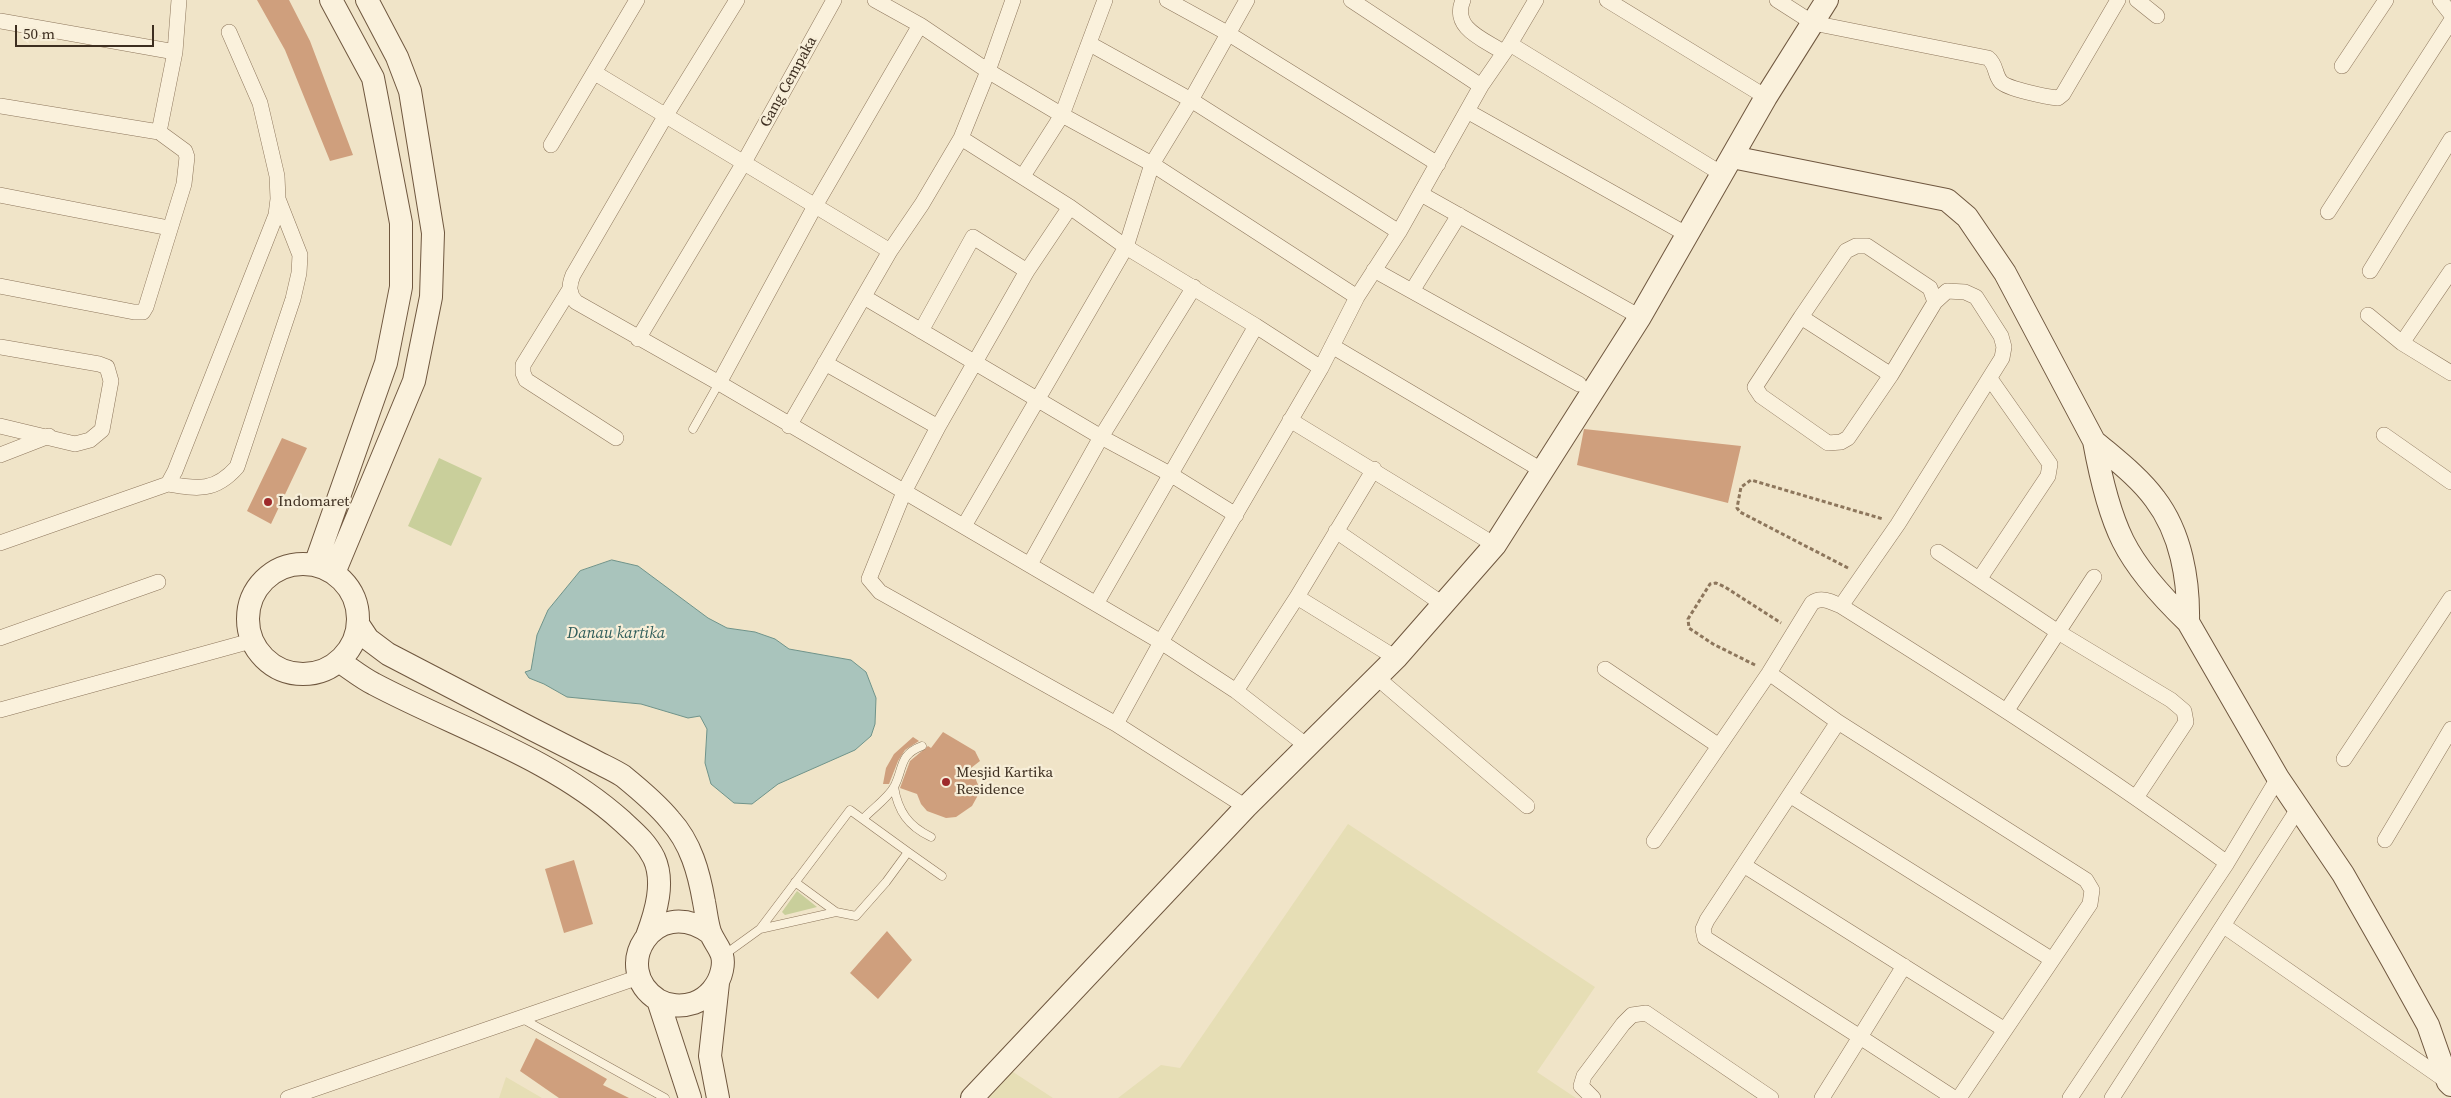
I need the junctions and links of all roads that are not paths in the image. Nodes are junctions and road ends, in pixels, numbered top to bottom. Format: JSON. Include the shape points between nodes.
{"nodes":[{"id":1,"x":179,"y":0,"type":"edge"},
{"id":2,"x":332,"y":0,"type":"edge"},
{"id":3,"x":366,"y":0,"type":"edge"},
{"id":4,"x":636,"y":0,"type":"edge"},
{"id":5,"x":737,"y":0,"type":"edge"},
{"id":6,"x":834,"y":0,"type":"edge"},
{"id":7,"x":874,"y":0,"type":"edge"},
{"id":8,"x":1013,"y":0,"type":"edge"},
{"id":9,"x":1105,"y":0,"type":"edge"},
{"id":10,"x":1167,"y":0,"type":"edge"},
{"id":11,"x":1247,"y":0,"type":"edge"},
{"id":12,"x":1463,"y":0,"type":"edge"},
{"id":13,"x":1536,"y":0,"type":"edge"},
{"id":14,"x":1607,"y":0,"type":"edge"},
{"id":15,"x":1777,"y":0,"type":"edge"},
{"id":16,"x":1827,"y":0,"type":"edge"},
{"id":17,"x":2118,"y":0,"type":"edge"},
{"id":18,"x":2137,"y":0,"type":"edge"},
{"id":19,"x":2386,"y":0,"type":"edge"},
{"id":20,"x":2440,"y":0,"type":"edge"},
{"id":21,"x":1355,"y":1,"type":"edge"},
{"id":22,"x":2451,"y":14,"type":"edge"},
{"id":23,"x":2157,"y":16,"type":"dead end"},
{"id":24,"x":0,"y":21,"type":"edge"},
{"id":25,"x":2451,"y":22,"type":"edge"},
{"id":26,"x":1813,"y":23,"type":"junction"},
{"id":27,"x":920,"y":25,"type":"junction"},
{"id":28,"x":229,"y":32,"type":"dead end"},
{"id":29,"x":1229,"y":34,"type":"junction"},
{"id":30,"x":1090,"y":44,"type":"junction"},
{"id":31,"x":1507,"y":48,"type":"junction"},
{"id":32,"x":175,"y":52,"type":"junction"},
{"id":33,"x":2342,"y":66,"type":"dead end"},
{"id":34,"x":988,"y":71,"type":"junction"},
{"id":35,"x":595,"y":73,"type":"junction"},
{"id":36,"x":1481,"y":86,"type":"junction"},
{"id":37,"x":1766,"y":97,"type":"junction"},
{"id":38,"x":1191,"y":100,"type":"junction"},
{"id":39,"x":0,"y":106,"type":"edge"},
{"id":40,"x":1467,"y":111,"type":"junction"},
{"id":41,"x":1062,"y":114,"type":"junction"},
{"id":42,"x":666,"y":115,"type":"junction"},
{"id":43,"x":159,"y":132,"type":"junction"},
{"id":44,"x":961,"y":138,"type":"junction"},
{"id":45,"x":2451,"y":139,"type":"edge"},
{"id":46,"x":551,"y":145,"type":"dead end"},
{"id":47,"x":743,"y":164,"type":"junction"},
{"id":48,"x":1152,"y":164,"type":"junction"},
{"id":49,"x":1438,"y":164,"type":"junction"},
{"id":50,"x":1725,"y":171,"type":"junction"},
{"id":51,"x":1023,"y":176,"type":"junction"},
{"id":52,"x":1421,"y":194,"type":"junction"},
{"id":53,"x":0,"y":195,"type":"edge"},
{"id":54,"x":278,"y":200,"type":"junction"},
{"id":55,"x":815,"y":206,"type":"junction"},
{"id":56,"x":1070,"y":206,"type":"junction"},
{"id":57,"x":2328,"y":212,"type":"dead end"},
{"id":58,"x":1459,"y":215,"type":"junction"},
{"id":59,"x":169,"y":228,"type":"junction"},
{"id":60,"x":1399,"y":232,"type":"junction"},
{"id":61,"x":1686,"y":234,"type":"junction"},
{"id":62,"x":1126,"y":247,"type":"junction"},
{"id":63,"x":890,"y":251,"type":"junction"},
{"id":64,"x":1374,"y":270,"type":"junction"},
{"id":65,"x":1027,"y":271,"type":"junction"},
{"id":66,"x":2370,"y":271,"type":"dead end"},
{"id":67,"x":2451,"y":271,"type":"edge"},
{"id":68,"x":0,"y":286,"type":"edge"},
{"id":69,"x":1194,"y":287,"type":"junction"},
{"id":70,"x":570,"y":289,"type":"junction"},
{"id":71,"x":1412,"y":291,"type":"junction"},
{"id":72,"x":864,"y":296,"type":"junction"},
{"id":73,"x":1357,"y":297,"type":"junction"},
{"id":74,"x":1935,"y":302,"type":"junction"},
{"id":75,"x":2368,"y":316,"type":"dead end"},
{"id":76,"x":1640,"y":317,"type":"junction"},
{"id":77,"x":1801,"y":317,"type":"junction"},
{"id":78,"x":1256,"y":326,"type":"junction"},
{"id":79,"x":921,"y":331,"type":"junction"},
{"id":80,"x":638,"y":339,"type":"junction"},
{"id":81,"x":2402,"y":343,"type":"junction"},
{"id":82,"x":1332,"y":346,"type":"junction"},
{"id":83,"x":0,"y":347,"type":"edge"},
{"id":84,"x":824,"y":363,"type":"junction"},
{"id":85,"x":975,"y":364,"type":"junction"},
{"id":86,"x":1321,"y":368,"type":"junction"},
{"id":87,"x":2451,"y":374,"type":"edge"},
{"id":88,"x":1891,"y":375,"type":"junction"},
{"id":89,"x":1990,"y":380,"type":"junction"},
{"id":90,"x":719,"y":383,"type":"junction"},
{"id":91,"x":1579,"y":384,"type":"dead end"},
{"id":92,"x":1039,"y":400,"type":"junction"},
{"id":93,"x":1290,"y":420,"type":"junction"},
{"id":94,"x":0,"y":426,"type":"edge"},
{"id":95,"x":789,"y":426,"type":"junction"},
{"id":96,"x":938,"y":427,"type":"junction"},
{"id":97,"x":693,"y":429,"type":"dead end"},
{"id":98,"x":2384,"y":435,"type":"dead end"},
{"id":99,"x":49,"y":436,"type":"junction"},
{"id":100,"x":1101,"y":437,"type":"junction"},
{"id":101,"x":616,"y":438,"type":"dead end"},
{"id":102,"x":2094,"y":441,"type":"junction"},
{"id":103,"x":0,"y":455,"type":"edge"},
{"id":104,"x":1374,"y":469,"type":"junction"},
{"id":105,"x":1543,"y":471,"type":"junction"},
{"id":106,"x":1170,"y":474,"type":"junction"},
{"id":107,"x":2451,"y":482,"type":"edge"},
{"id":108,"x":168,"y":484,"type":"junction"},
{"id":109,"x":904,"y":492,"type":"junction"},
{"id":110,"x":1236,"y":515,"type":"junction"},
{"id":111,"x":964,"y":526,"type":"junction"},
{"id":112,"x":1336,"y":531,"type":"junction"},
{"id":113,"x":0,"y":543,"type":"edge"},
{"id":114,"x":1494,"y":545,"type":"junction"},
{"id":115,"x":1938,"y":552,"type":"dead end"},
{"id":116,"x":1030,"y":564,"type":"junction"},
{"id":117,"x":324,"y":569,"type":"junction"},
{"id":118,"x":2094,"y":577,"type":"dead end"},
{"id":119,"x":1980,"y":578,"type":"junction"},
{"id":120,"x":158,"y":582,"type":"dead end"},
{"id":121,"x":1296,"y":597,"type":"junction"},
{"id":122,"x":2451,"y":598,"type":"edge"},
{"id":123,"x":1096,"y":604,"type":"junction"},
{"id":124,"x":1444,"y":605,"type":"junction"},
{"id":125,"x":1841,"y":606,"type":"junction"},
{"id":126,"x":2188,"y":622,"type":"junction"},
{"id":127,"x":358,"y":624,"type":"junction"},
{"id":128,"x":2058,"y":632,"type":"junction"},
{"id":129,"x":0,"y":638,"type":"edge"},
{"id":130,"x":251,"y":641,"type":"junction"},
{"id":131,"x":1161,"y":642,"type":"junction"},
{"id":132,"x":1396,"y":658,"type":"junction"},
{"id":133,"x":339,"y":661,"type":"junction"},
{"id":134,"x":1605,"y":669,"type":"dead end"},
{"id":135,"x":1769,"y":672,"type":"junction"},
{"id":136,"x":1375,"y":676,"type":"junction"},
{"id":137,"x":1236,"y":691,"type":"junction"},
{"id":138,"x":0,"y":710,"type":"edge"},
{"id":139,"x":2007,"y":710,"type":"junction"},
{"id":140,"x":1838,"y":722,"type":"junction"},
{"id":141,"x":1116,"y":724,"type":"junction"},
{"id":142,"x":2451,"y":729,"type":"edge"},
{"id":143,"x":922,"y":746,"type":"dead end"},
{"id":144,"x":1307,"y":746,"type":"junction"},
{"id":145,"x":1719,"y":746,"type":"junction"},
{"id":146,"x":2344,"y":759,"type":"dead end"},
{"id":147,"x":2278,"y":778,"type":"junction"},
{"id":148,"x":894,"y":787,"type":"junction"},
{"id":149,"x":1791,"y":796,"type":"junction"},
{"id":150,"x":2137,"y":796,"type":"junction"},
{"id":151,"x":1527,"y":806,"type":"dead end"},
{"id":152,"x":1246,"y":807,"type":"junction"},
{"id":153,"x":2298,"y":809,"type":"junction"},
{"id":154,"x":863,"y":819,"type":"junction"},
{"id":155,"x":931,"y":837,"type":"dead end"},
{"id":156,"x":2385,"y":840,"type":"dead end"},
{"id":157,"x":1654,"y":841,"type":"dead end"},
{"id":158,"x":908,"y":852,"type":"junction"},
{"id":159,"x":2227,"y":862,"type":"junction"},
{"id":160,"x":1745,"y":866,"type":"junction"},
{"id":161,"x":942,"y":876,"type":"dead end"},
{"id":162,"x":795,"y":882,"type":"junction"},
{"id":163,"x":836,"y":912,"type":"junction"},
{"id":164,"x":2224,"y":926,"type":"junction"},
{"id":165,"x":760,"y":930,"type":"junction"},
{"id":166,"x":710,"y":933,"type":"junction"},
{"id":167,"x":647,"y":936,"type":"junction"},
{"id":168,"x":722,"y":956,"type":"junction"},
{"id":169,"x":2051,"y":959,"type":"junction"},
{"id":170,"x":1904,"y":966,"type":"junction"},
{"id":171,"x":639,"y":977,"type":"junction"},
{"id":172,"x":718,"y":983,"type":"junction"},
{"id":173,"x":658,"y":1000,"type":"junction"},
{"id":174,"x":521,"y":1018,"type":"junction"},
{"id":175,"x":2005,"y":1030,"type":"junction"},
{"id":176,"x":1860,"y":1037,"type":"junction"},
{"id":177,"x":2449,"y":1083,"type":"edge"},
{"id":178,"x":288,"y":1098,"type":"edge"},
{"id":179,"x":665,"y":1098,"type":"edge"},
{"id":180,"x":690,"y":1098,"type":"edge"},
{"id":181,"x":718,"y":1098,"type":"edge"},
{"id":182,"x":972,"y":1098,"type":"edge"},
{"id":183,"x":1593,"y":1098,"type":"edge"},
{"id":184,"x":1772,"y":1098,"type":"edge"},
{"id":185,"x":1822,"y":1098,"type":"edge"},
{"id":186,"x":1954,"y":1098,"type":"edge"},
{"id":187,"x":1959,"y":1098,"type":"edge"},
{"id":188,"x":2070,"y":1098,"type":"edge"},
{"id":189,"x":2112,"y":1098,"type":"edge"}],
"edges":[{"from":1,"to":32,"type":"street"},
{"from":2,"to":117,"type":"street","via":[[373,78],[401,224],[401,287],[386,363]]},
{"from":3,"to":117,"type":"street","via":[[398,57],[410,90],[433,233],[431,297],[414,381]]},
{"from":4,"to":35,"type":"street"},
{"from":5,"to":42,"type":"street"},
{"from":6,"to":47,"type":"street","name":"Gang Cempaka"},
{"from":7,"to":27,"type":"street"},
{"from":8,"to":34,"type":"street"},
{"from":9,"to":30,"type":"street"},
{"from":10,"to":29,"type":"street"},
{"from":11,"to":29,"type":"street"},
{"from":12,"to":31,"type":"street","via":[[1459,14],[1464,25]]},
{"from":13,"to":31,"type":"street"},
{"from":14,"to":37,"type":"street"},
{"from":15,"to":26,"type":"street"},
{"from":16,"to":26,"type":"street"},
{"from":17,"to":26,"type":"street","via":[[2058,98],[2005,85],[1988,58]]},
{"from":18,"to":23,"type":"street"},
{"from":19,"to":33,"type":"street"},
{"from":20,"to":22,"type":"street"},
{"from":21,"to":36,"type":"street"},
{"from":24,"to":32,"type":"street"},
{"from":25,"to":57,"type":"street"},
{"from":26,"to":37,"type":"street"},
{"from":27,"to":34,"type":"street"},
{"from":27,"to":55,"type":"street"},
{"from":28,"to":54,"type":"street","via":[[260,103],[278,176]]},
{"from":29,"to":38,"type":"street"},
{"from":29,"to":49,"type":"street"},
{"from":30,"to":38,"type":"street"},
{"from":30,"to":41,"type":"street"},
{"from":31,"to":36,"type":"street"},
{"from":31,"to":50,"type":"street"},
{"from":32,"to":43,"type":"street"},
{"from":34,"to":41,"type":"street"},
{"from":34,"to":44,"type":"street"},
{"from":35,"to":42,"type":"street"},
{"from":35,"to":46,"type":"street"},
{"from":36,"to":40,"type":"street"},
{"from":37,"to":50,"type":"street"},
{"from":38,"to":48,"type":"street"},
{"from":38,"to":60,"type":"street"},
{"from":39,"to":43,"type":"street"},
{"from":40,"to":49,"type":"street"},
{"from":40,"to":61,"type":"street"},
{"from":41,"to":48,"type":"street"},
{"from":41,"to":51,"type":"street"},
{"from":42,"to":47,"type":"street"},
{"from":42,"to":70,"type":"street","via":[[573,275]]},
{"from":43,"to":59,"type":"street","via":[[185,151],[188,157],[184,184]]},
{"from":44,"to":51,"type":"street"},
{"from":44,"to":63,"type":"street"},
{"from":45,"to":66,"type":"street"},
{"from":47,"to":55,"type":"street"},
{"from":47,"to":80,"type":"street","name":"Gang Cempaka"},
{"from":48,"to":62,"type":"street"},
{"from":48,"to":73,"type":"street"},
{"from":49,"to":52,"type":"street"},
{"from":50,"to":61,"type":"street"},
{"from":50,"to":102,"type":"street","via":[[1781,168],[1947,200],[1967,217],[2005,273]]},
{"from":51,"to":56,"type":"street"},
{"from":52,"to":58,"type":"street"},
{"from":52,"to":60,"type":"street"},
{"from":53,"to":59,"type":"street"},
{"from":54,"to":108,"type":"street","via":[[276,215]]},
{"from":54,"to":108,"type":"street","via":[[300,255],[299,273],[237,468],[226,480],[214,485],[196,488]]},
{"from":55,"to":63,"type":"street"},
{"from":55,"to":90,"type":"street"},
{"from":56,"to":62,"type":"street"},
{"from":56,"to":65,"type":"street"},
{"from":58,"to":71,"type":"street"},
{"from":58,"to":76,"type":"street"},
{"from":59,"to":68,"type":"street","via":[[143,312]]},
{"from":60,"to":64,"type":"street"},
{"from":61,"to":76,"type":"street"},
{"from":62,"to":69,"type":"street"},
{"from":62,"to":92,"type":"street"},
{"from":63,"to":72,"type":"street"},
{"from":64,"to":71,"type":"street"},
{"from":64,"to":73,"type":"street"},
{"from":65,"to":79,"type":"street","via":[[973,237]]},
{"from":65,"to":85,"type":"street"},
{"from":67,"to":81,"type":"street"},
{"from":69,"to":78,"type":"street"},
{"from":69,"to":100,"type":"street"},
{"from":70,"to":80,"type":"street","via":[[576,302]]},
{"from":70,"to":101,"type":"street","via":[[523,365],[523,373],[526,380]]},
{"from":71,"to":91,"type":"street"},
{"from":72,"to":79,"type":"street"},
{"from":72,"to":84,"type":"street"},
{"from":73,"to":82,"type":"street"},
{"from":74,"to":77,"type":"street","via":[[1930,288],[1918,279],[1867,246],[1856,246],[1846,251]]},
{"from":74,"to":88,"type":"street"},
{"from":74,"to":89,"type":"street","via":[[1947,291],[1965,292],[1976,297],[2001,336],[2004,347]]},
{"from":75,"to":81,"type":"street"},
{"from":76,"to":105,"type":"street"},
{"from":77,"to":88,"type":"street"},
{"from":77,"to":88,"type":"street","via":[[1755,387],[1761,396],[1828,443],[1848,438]]},
{"from":78,"to":86,"type":"street"},
{"from":78,"to":106,"type":"street"},
{"from":79,"to":85,"type":"street"},
{"from":80,"to":90,"type":"street"},
{"from":81,"to":87,"type":"street"},
{"from":82,"to":86,"type":"street"},
{"from":82,"to":105,"type":"street"},
{"from":83,"to":99,"type":"street","via":[[107,367],[111,381],[102,430],[90,440],[75,444]]},
{"from":84,"to":95,"type":"street"},
{"from":84,"to":96,"type":"street"},
{"from":85,"to":92,"type":"street"},
{"from":85,"to":96,"type":"street"},
{"from":86,"to":93,"type":"street"},
{"from":89,"to":119,"type":"street","via":[[2050,464],[2048,476]]},
{"from":89,"to":125,"type":"street"},
{"from":90,"to":95,"type":"street"},
{"from":90,"to":97,"type":"lane"},
{"from":92,"to":100,"type":"street"},
{"from":92,"to":111,"type":"street"},
{"from":93,"to":104,"type":"street"},
{"from":93,"to":110,"type":"street"},
{"from":94,"to":99,"type":"street"},
{"from":95,"to":109,"type":"street"},
{"from":96,"to":109,"type":"street"},
{"from":98,"to":107,"type":"street"},
{"from":99,"to":103,"type":"street"},
{"from":100,"to":106,"type":"street"},
{"from":100,"to":116,"type":"street"},
{"from":102,"to":126,"type":"street","via":[[2098,465],[2123,541],[2139,566]]},
{"from":102,"to":126,"type":"street","via":[[2155,499],[2172,529],[2186,578]]},
{"from":104,"to":112,"type":"street"},
{"from":104,"to":114,"type":"street"},
{"from":105,"to":114,"type":"street"},
{"from":106,"to":110,"type":"street"},
{"from":106,"to":123,"type":"street"},
{"from":108,"to":113,"type":"street"},
{"from":109,"to":111,"type":"street"},
{"from":109,"to":141,"type":"street","via":[[872,571],[870,579],[873,585],[880,592]]},
{"from":110,"to":131,"type":"street"},
{"from":111,"to":116,"type":"street"},
{"from":112,"to":121,"type":"street"},
{"from":112,"to":124,"type":"street"},
{"from":114,"to":124,"type":"street"},
{"from":115,"to":119,"type":"street"},
{"from":116,"to":123,"type":"street"},
{"from":117,"to":127,"type":"street","via":[[347,585],[357,604]]},
{"from":117,"to":130,"type":"street","via":[[291,565],[268,575],[252,593],[246,617]]},
{"from":118,"to":128,"type":"street"},
{"from":119,"to":128,"type":"street"},
{"from":120,"to":129,"type":"street"},
{"from":121,"to":132,"type":"street"},
{"from":121,"to":137,"type":"street"},
{"from":122,"to":146,"type":"street"},
{"from":123,"to":131,"type":"street"},
{"from":124,"to":132,"type":"street"},
{"from":125,"to":135,"type":"street","via":[[1828,600],[1812,602]]},
{"from":125,"to":139,"type":"street"},
{"from":126,"to":147,"type":"street"},
{"from":127,"to":133,"type":"street","via":[[352,644]]},
{"from":127,"to":166,"type":"street","via":[[368,639],[388,654],[622,775],[671,820],[688,846],[699,874]]},
{"from":128,"to":139,"type":"street"},
{"from":128,"to":150,"type":"street","via":[[2184,710],[2186,722]]},
{"from":130,"to":133,"type":"street","via":[[262,658],[280,670],[300,675],[321,672]]},
{"from":130,"to":138,"type":"street"},
{"from":131,"to":137,"type":"street"},
{"from":131,"to":141,"type":"street"},
{"from":132,"to":136,"type":"street"},
{"from":133,"to":167,"type":"street","via":[[373,684],[529,758],[610,810],[643,840],[655,860],[657,908]]},
{"from":134,"to":145,"type":"street"},
{"from":135,"to":140,"type":"street"},
{"from":135,"to":145,"type":"street"},
{"from":136,"to":144,"type":"street"},
{"from":136,"to":151,"type":"street"},
{"from":137,"to":144,"type":"street"},
{"from":139,"to":150,"type":"street"},
{"from":140,"to":149,"type":"street"},
{"from":140,"to":169,"type":"street","via":[[2086,880],[2092,890],[2090,904]]},
{"from":141,"to":152,"type":"street"},
{"from":142,"to":156,"type":"street"},
{"from":143,"to":148,"type":"lane","via":[[911,750],[903,760]]},
{"from":144,"to":152,"type":"street"},
{"from":145,"to":157,"type":"street"},
{"from":147,"to":153,"type":"street"},
{"from":147,"to":159,"type":"street"},
{"from":148,"to":154,"type":"lane"},
{"from":148,"to":155,"type":"lane","via":[[896,802],[915,830]]},
{"from":149,"to":160,"type":"street"},
{"from":149,"to":169,"type":"street"},
{"from":150,"to":159,"type":"street"},
{"from":152,"to":182,"type":"street"},
{"from":153,"to":164,"type":"street"},
{"from":153,"to":177,"type":"street","via":[[2343,874],[2428,1025]]},
{"from":154,"to":158,"type":"lane"},
{"from":154,"to":162,"type":"lane","via":[[850,810]]},
{"from":158,"to":161,"type":"lane"},
{"from":158,"to":163,"type":"lane","via":[[856,916]]},
{"from":159,"to":188,"type":"street"},
{"from":160,"to":170,"type":"street"},
{"from":160,"to":176,"type":"street","via":[[1707,920],[1705,938]]},
{"from":162,"to":163,"type":"lane"},
{"from":162,"to":165,"type":"lane"},
{"from":163,"to":165,"type":"lane"},
{"from":164,"to":177,"type":"street"},
{"from":164,"to":189,"type":"street"},
{"from":165,"to":168,"type":"lane"},
{"from":166,"to":167,"type":"street","via":[[699,925],[673,921],[659,926]]},
{"from":166,"to":168,"type":"street"},
{"from":167,"to":171,"type":"street","via":[[637,963]]},
{"from":168,"to":172,"type":"street"},
{"from":169,"to":175,"type":"street"},
{"from":170,"to":175,"type":"street"},
{"from":170,"to":176,"type":"street"},
{"from":171,"to":173,"type":"street","via":[[646,990]]},
{"from":171,"to":174,"type":"street"},
{"from":172,"to":173,"type":"street","via":[[700,1001],[687,1006]]},
{"from":172,"to":181,"type":"street","via":[[710,1056]]},
{"from":173,"to":180,"type":"street"},
{"from":174,"to":178,"type":"street"},
{"from":174,"to":179,"type":"lane"},
{"from":175,"to":187,"type":"street"},
{"from":176,"to":185,"type":"street"},
{"from":176,"to":186,"type":"street"},
{"from":183,"to":184,"type":"street","via":[[1582,1086],[1584,1076],[1623,1024],[1632,1015],[1646,1013]]}]}
